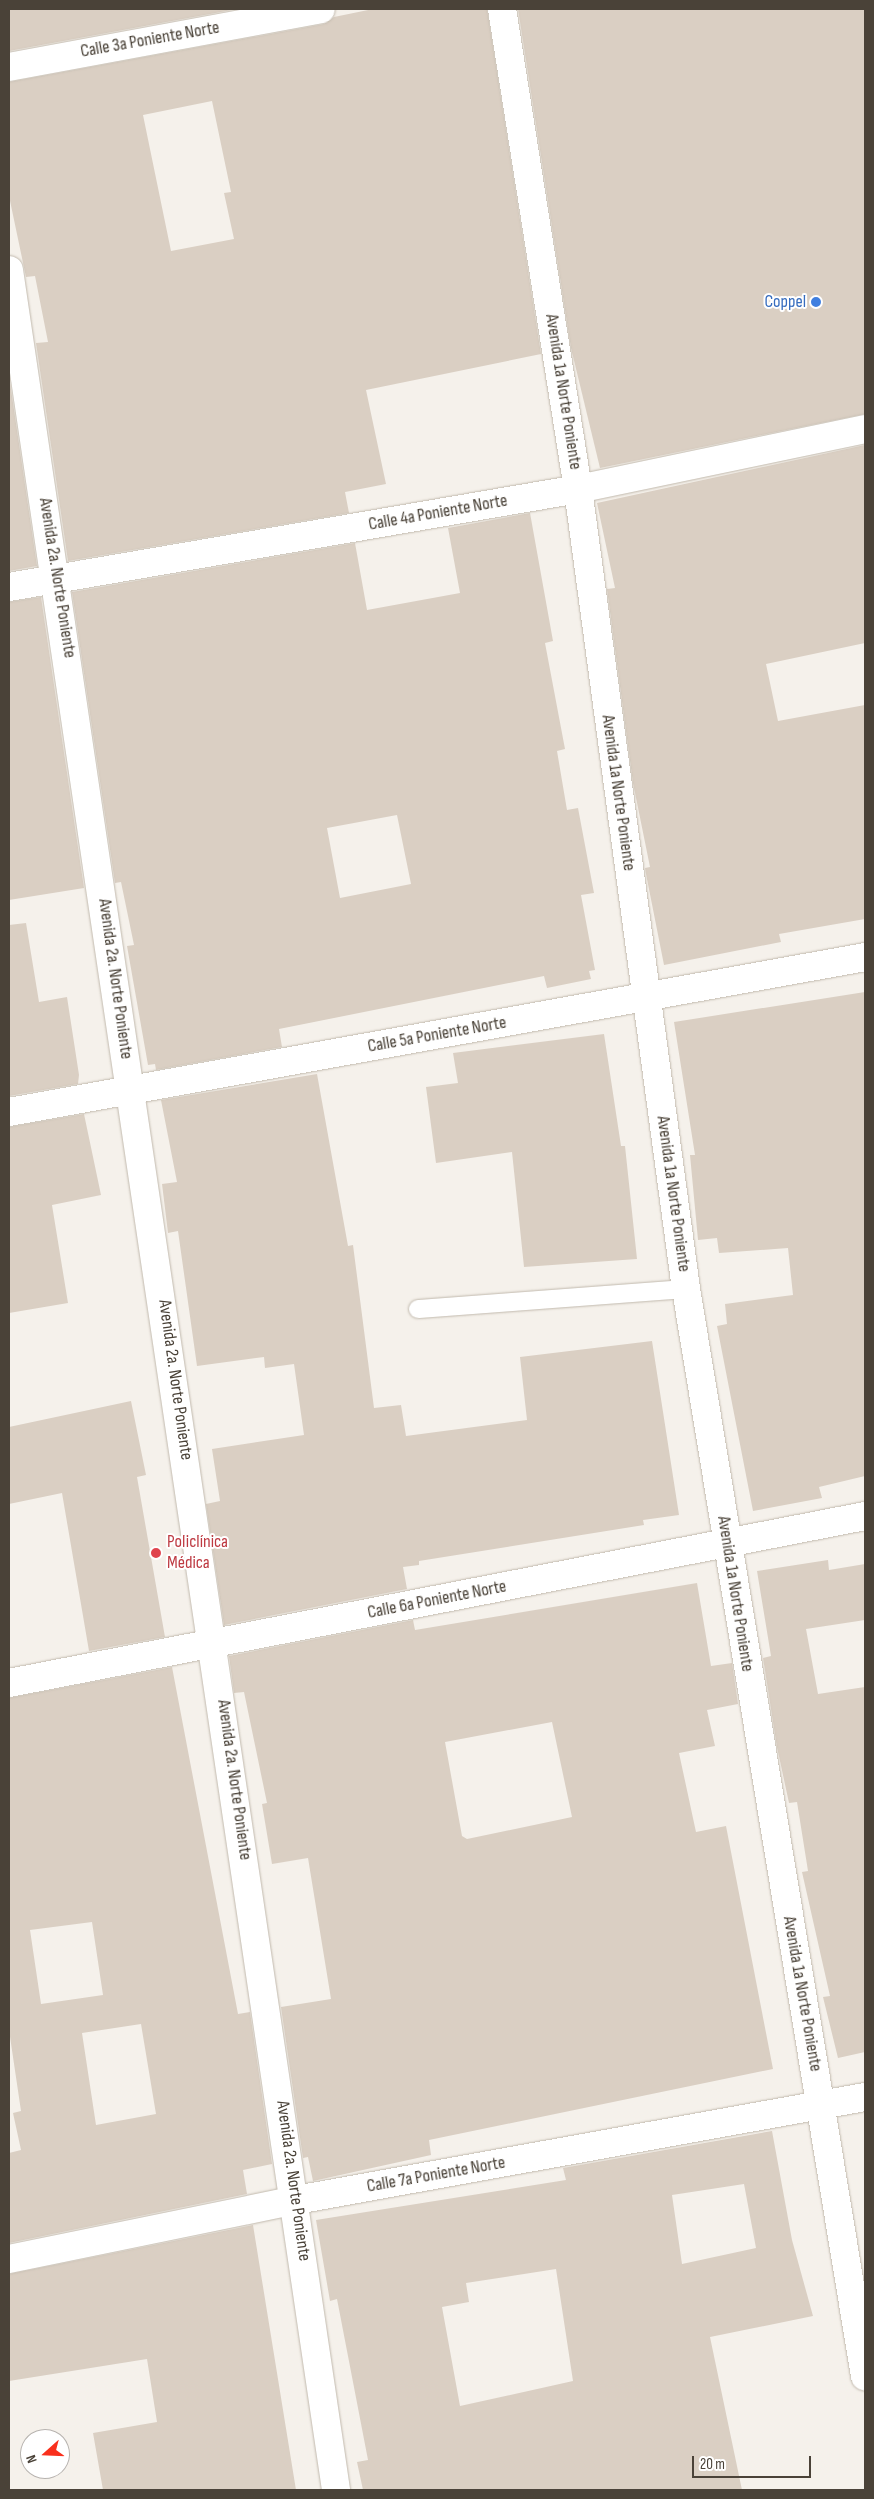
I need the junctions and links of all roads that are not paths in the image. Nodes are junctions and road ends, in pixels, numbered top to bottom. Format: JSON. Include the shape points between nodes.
{"nodes":[{"id":1,"x":321,"y":9,"type":"edge"},
{"id":2,"x":502,"y":9,"type":"edge"},
{"id":3,"x":9,"y":66,"type":"edge"},
{"id":4,"x":9,"y":270,"type":"edge"},
{"id":5,"x":865,"y":429,"type":"edge"},
{"id":6,"x":578,"y":489,"type":"junction"},
{"id":7,"x":58,"y":579,"type":"junction"},
{"id":8,"x":9,"y":587,"type":"edge"},
{"id":9,"x":865,"y":957,"type":"edge"},
{"id":10,"x":646,"y":999,"type":"junction"},
{"id":11,"x":131,"y":1089,"type":"junction"},
{"id":12,"x":9,"y":1112,"type":"edge"},
{"id":13,"x":686,"y":1289,"type":"junction"},
{"id":14,"x":418,"y":1308,"type":"dead end"},
{"id":15,"x":865,"y":1516,"type":"edge"},
{"id":16,"x":726,"y":1544,"type":"junction"},
{"id":17,"x":214,"y":1643,"type":"junction"},
{"id":18,"x":9,"y":1683,"type":"edge"},
{"id":19,"x":865,"y":2097,"type":"edge"},
{"id":20,"x":821,"y":2106,"type":"junction"},
{"id":21,"x":296,"y":2200,"type":"junction"},
{"id":22,"x":9,"y":2258,"type":"edge"},
{"id":23,"x":865,"y":2376,"type":"edge"},
{"id":24,"x":336,"y":2490,"type":"edge"}],
"edges":[{"from":1,"to":3,"type":"street","name":"Calle 3a Poniente Norte"},
{"from":2,"to":6,"type":"street","name":"Avenida 1a Norte Poniente"},
{"from":4,"to":7,"type":"street","name":"Avenida 2a. Norte Poniente"},
{"from":5,"to":6,"type":"street","name":"Calle 4a Poniente Norte"},
{"from":6,"to":7,"type":"street","name":"Calle 4a Poniente Norte"},
{"from":6,"to":10,"type":"street","name":"Avenida 1a Norte Poniente"},
{"from":7,"to":8,"type":"street","name":"Calle 4a Poniente Norte"},
{"from":7,"to":11,"type":"street","name":"Avenida 2a. Norte Poniente"},
{"from":9,"to":10,"type":"street","name":"Calle 5a Poniente Norte"},
{"from":10,"to":11,"type":"street","name":"Calle 5a Poniente Norte"},
{"from":10,"to":13,"type":"street","name":"Avenida 1a Norte Poniente"},
{"from":11,"to":12,"type":"street","name":"Calle 5a Poniente Norte"},
{"from":11,"to":17,"type":"street","name":"Avenida 2a. Norte Poniente"},
{"from":13,"to":14,"type":"lane"},
{"from":13,"to":16,"type":"street","name":"Avenida 1a Norte Poniente"},
{"from":15,"to":16,"type":"street","name":"Calle 6a Poniente Norte"},
{"from":16,"to":17,"type":"street","name":"Calle 6a Poniente Norte"},
{"from":16,"to":20,"type":"street","name":"Avenida 1a Norte Poniente"},
{"from":17,"to":18,"type":"street","name":"Calle 6a Poniente Norte"},
{"from":17,"to":21,"type":"street","name":"Avenida 2a. Norte Poniente"},
{"from":19,"to":20,"type":"street","name":"Calle 7a Poniente Norte"},
{"from":20,"to":21,"type":"street","name":"Calle 7a Poniente Norte"},
{"from":20,"to":23,"type":"street","name":"Avenida 1a Norte Poniente"},
{"from":21,"to":22,"type":"street","name":"Calle 7a Poniente Norte"},
{"from":21,"to":24,"type":"street","name":"Avenida 2a. Norte Poniente"}]}
